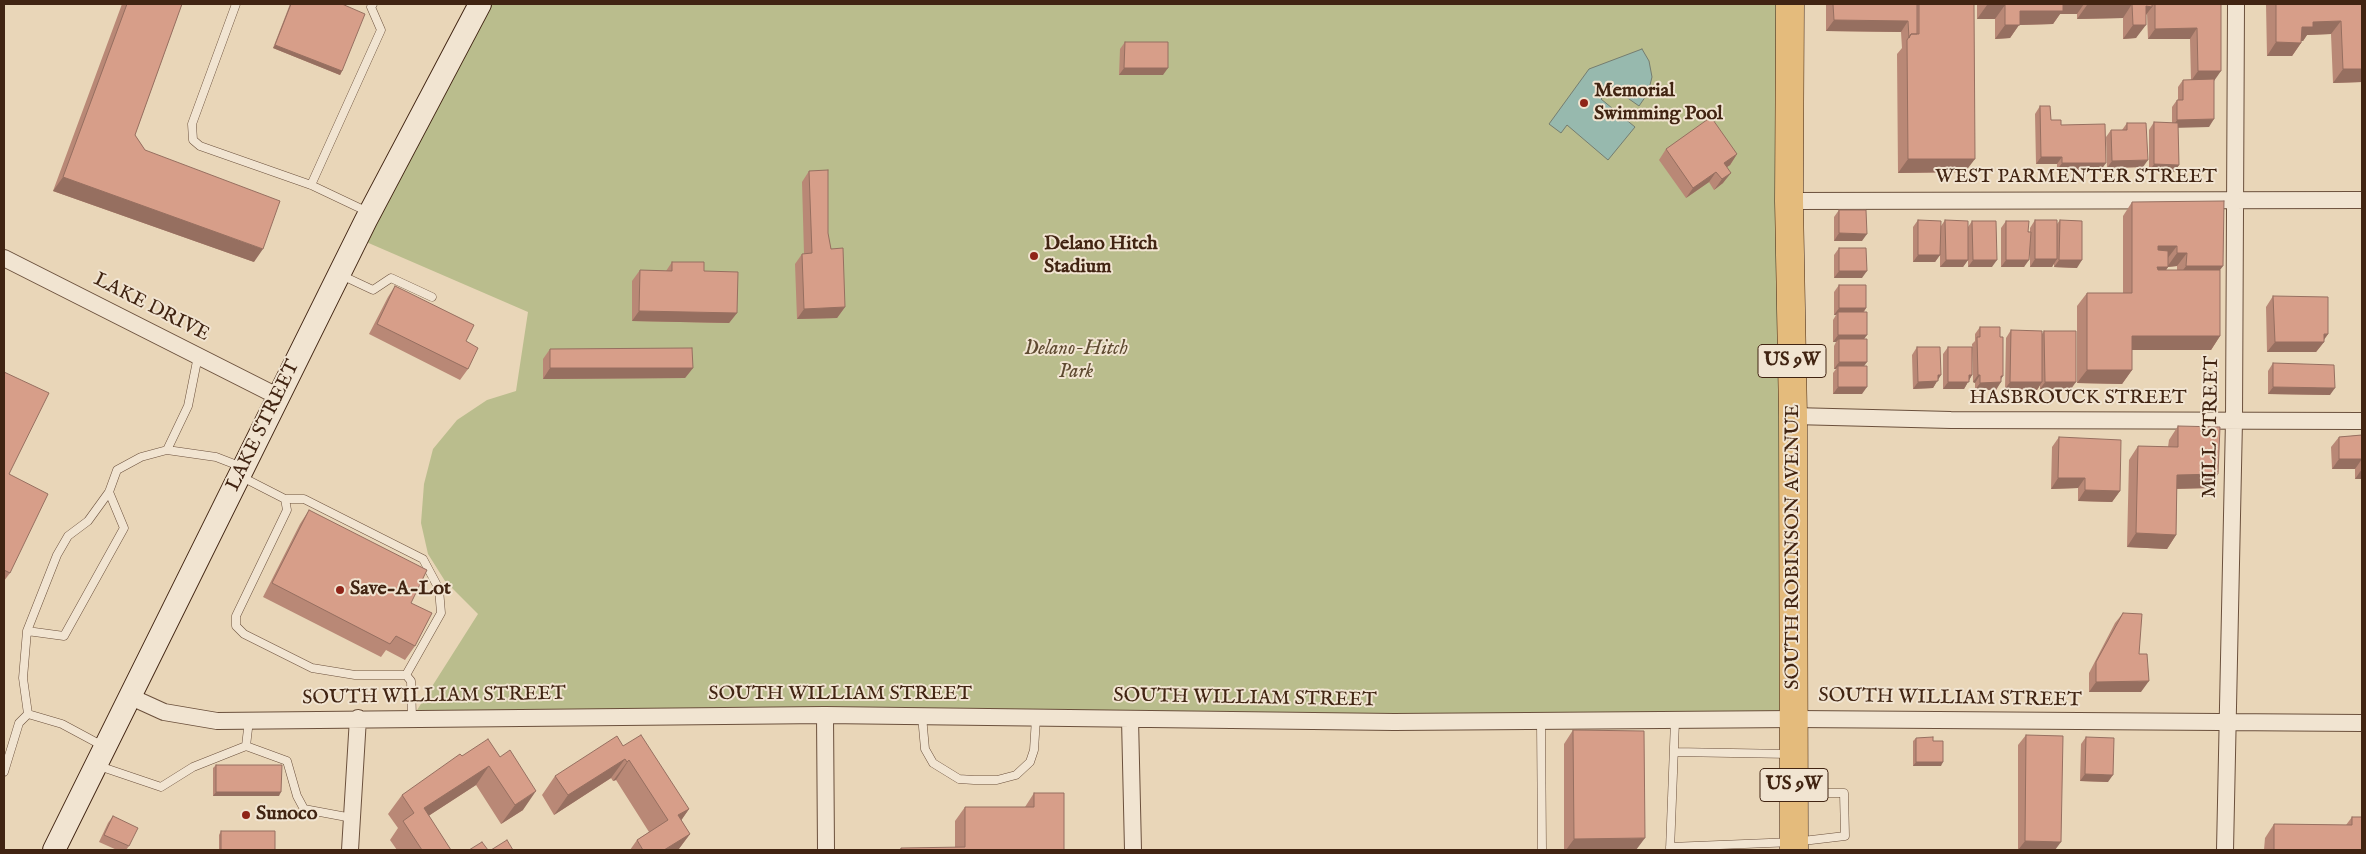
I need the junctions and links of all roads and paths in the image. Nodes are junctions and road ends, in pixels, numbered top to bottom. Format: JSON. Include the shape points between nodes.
{"nodes":[{"id":1,"x":236,"y":4,"type":"edge"},
{"id":2,"x":373,"y":4,"type":"edge"},
{"id":3,"x":480,"y":4,"type":"edge"},
{"id":4,"x":1790,"y":4,"type":"edge"},
{"id":5,"x":2236,"y":4,"type":"edge"},
{"id":6,"x":311,"y":185,"type":"junction"},
{"id":7,"x":2234,"y":199,"type":"junction"},
{"id":8,"x":2362,"y":200,"type":"edge"},
{"id":9,"x":1789,"y":201,"type":"junction"},
{"id":10,"x":370,"y":213,"type":"junction"},
{"id":11,"x":4,"y":258,"type":"edge"},
{"id":12,"x":339,"y":275,"type":"junction"},
{"id":13,"x":432,"y":297,"type":"dead end"},
{"id":14,"x":198,"y":356,"type":"junction"},
{"id":15,"x":279,"y":397,"type":"junction"},
{"id":16,"x":1793,"y":416,"type":"junction"},
{"id":17,"x":2234,"y":420,"type":"junction"},
{"id":18,"x":2362,"y":421,"type":"edge"},
{"id":19,"x":167,"y":450,"type":"junction"},
{"id":20,"x":242,"y":472,"type":"junction"},
{"id":21,"x":109,"y":492,"type":"junction"},
{"id":22,"x":285,"y":499,"type":"junction"},
{"id":23,"x":27,"y":631,"type":"junction"},
{"id":24,"x":406,"y":675,"type":"junction"},
{"id":25,"x":131,"y":697,"type":"junction"},
{"id":26,"x":28,"y":714,"type":"junction"},
{"id":27,"x":825,"y":715,"type":"junction"},
{"id":28,"x":922,"y":716,"type":"junction"},
{"id":29,"x":358,"y":718,"type":"junction"},
{"id":30,"x":412,"y":718,"type":"junction"},
{"id":31,"x":1036,"y":718,"type":"junction"},
{"id":32,"x":1130,"y":719,"type":"junction"},
{"id":33,"x":1795,"y":719,"type":"junction"},
{"id":34,"x":249,"y":720,"type":"junction"},
{"id":35,"x":1541,"y":721,"type":"junction"},
{"id":36,"x":1675,"y":721,"type":"junction"},
{"id":37,"x":2228,"y":723,"type":"junction"},
{"id":38,"x":2362,"y":724,"type":"edge"},
{"id":39,"x":246,"y":746,"type":"junction"},
{"id":40,"x":1674,"y":752,"type":"junction"},
{"id":41,"x":1794,"y":754,"type":"junction"},
{"id":42,"x":101,"y":756,"type":"junction"},
{"id":43,"x":4,"y":772,"type":"edge"},
{"id":44,"x":1794,"y":793,"type":"junction"},
{"id":45,"x":352,"y":818,"type":"junction"},
{"id":46,"x":1794,"y":846,"type":"edge"},
{"id":47,"x":1670,"y":849,"type":"edge"},
{"id":48,"x":54,"y":850,"type":"edge"},
{"id":49,"x":350,"y":850,"type":"edge"},
{"id":50,"x":826,"y":850,"type":"edge"},
{"id":51,"x":1133,"y":850,"type":"edge"},
{"id":52,"x":1542,"y":850,"type":"edge"},
{"id":53,"x":2225,"y":850,"type":"edge"}],
"edges":[{"from":1,"to":6,"type":"lane","via":[[192,124],[193,140],[200,146]]},
{"from":2,"to":6,"type":"lane","via":[[371,7],[381,30]]},
{"from":3,"to":10,"type":"main road","name":"LAKE STREET"},
{"from":4,"to":9,"type":"highway","name":"SOUTH ROBINSON AVENUE","number":"US 9W"},
{"from":5,"to":7,"type":"street","name":"MILL STREET"},
{"from":6,"to":10,"type":"lane"},
{"from":7,"to":8,"type":"street","name":"WEST PARMENTER STREET"},
{"from":7,"to":9,"type":"street","name":"WEST PARMENTER STREET"},
{"from":7,"to":17,"type":"street","name":"MILL STREET"},
{"from":9,"to":16,"type":"highway","name":"SOUTH ROBINSON AVENUE","number":"US 9W"},
{"from":10,"to":12,"type":"main road","name":"LAKE STREET"},
{"from":11,"to":14,"type":"street","name":"LAKE DRIVE"},
{"from":12,"to":13,"type":"lane","via":[[373,290],[391,278]]},
{"from":12,"to":15,"type":"main road","name":"LAKE STREET"},
{"from":14,"to":15,"type":"street","name":"LAKE DRIVE"},
{"from":14,"to":19,"type":"lane","via":[[188,406]]},
{"from":15,"to":20,"type":"main road","name":"LAKE STREET"},
{"from":16,"to":17,"type":"street","name":"HASBROUCK STREET","via":[[1951,420]]},
{"from":16,"to":33,"type":"highway","name":"SOUTH ROBINSON AVENUE","number":"US 9W"},
{"from":17,"to":18,"type":"street","name":"HASBROUCK STREET"},
{"from":17,"to":37,"type":"street","name":"MILL STREET"},
{"from":19,"to":20,"type":"lane","via":[[216,458]]},
{"from":19,"to":21,"type":"lane","via":[[142,457],[117,470]]},
{"from":20,"to":22,"type":"lane"},
{"from":20,"to":25,"type":"main road","name":"LAKE STREET"},
{"from":21,"to":23,"type":"lane","via":[[88,521],[68,536]]},
{"from":21,"to":23,"type":"lane","via":[[124,528],[64,636]]},
{"from":22,"to":24,"type":"lane","via":[[304,499],[423,559],[439,589],[440,614]]},
{"from":22,"to":24,"type":"lane","via":[[288,510],[236,616],[236,626],[244,634],[312,668],[355,675]]},
{"from":23,"to":26,"type":"lane","via":[[23,678]]},
{"from":24,"to":30,"type":"lane","via":[[411,681]]},
{"from":25,"to":34,"type":"street","name":"SOUTH WILLIAM STREET","via":[[164,712],[217,721]]},
{"from":25,"to":42,"type":"main road","name":"LAKE STREET"},
{"from":26,"to":42,"type":"lane","via":[[62,724]]},
{"from":26,"to":43,"type":"lane","via":[[19,723]]},
{"from":27,"to":28,"type":"street","name":"SOUTH WILLIAM STREET"},
{"from":27,"to":30,"type":"street","name":"SOUTH WILLIAM STREET"},
{"from":27,"to":50,"type":"street"},
{"from":28,"to":31,"type":"street","name":"SOUTH WILLIAM STREET"},
{"from":28,"to":31,"type":"lane","via":[[925,749],[933,763],[960,778],[974,780],[997,780],[1016,774],[1030,762]]},
{"from":29,"to":30,"type":"street","name":"SOUTH WILLIAM STREET"},
{"from":29,"to":34,"type":"street","name":"SOUTH WILLIAM STREET"},
{"from":29,"to":45,"type":"street"},
{"from":31,"to":32,"type":"street","name":"SOUTH WILLIAM STREET"},
{"from":32,"to":35,"type":"street","name":"SOUTH WILLIAM STREET"},
{"from":32,"to":51,"type":"street"},
{"from":33,"to":36,"type":"street","name":"SOUTH WILLIAM STREET"},
{"from":33,"to":37,"type":"street","name":"SOUTH WILLIAM STREET"},
{"from":33,"to":41,"type":"highway","name":"SOUTH ROBINSON AVENUE","number":"US 9W"},
{"from":34,"to":39,"type":"lane"},
{"from":35,"to":36,"type":"street","name":"SOUTH WILLIAM STREET"},
{"from":35,"to":52,"type":"lane"},
{"from":36,"to":40,"type":"lane"},
{"from":37,"to":38,"type":"street","name":"SOUTH WILLIAM STREET"},
{"from":37,"to":53,"type":"street","name":"MILL STREET"},
{"from":39,"to":42,"type":"lane","via":[[193,766],[161,787]]},
{"from":39,"to":45,"type":"lane","via":[[288,761],[304,810]]},
{"from":40,"to":41,"type":"lane"},
{"from":40,"to":47,"type":"lane"},
{"from":41,"to":44,"type":"highway","name":"SOUTH ROBINSON AVENUE","number":"US 9W"},
{"from":42,"to":48,"type":"main road","name":"LAKE STREET"},
{"from":44,"to":46,"type":"highway","name":"SOUTH ROBINSON AVENUE","number":"US 9W"},
{"from":44,"to":46,"type":"lane","via":[[1844,792],[1845,836]]},
{"from":45,"to":49,"type":"street"},
{"from":46,"to":47,"type":"lane"}]}
